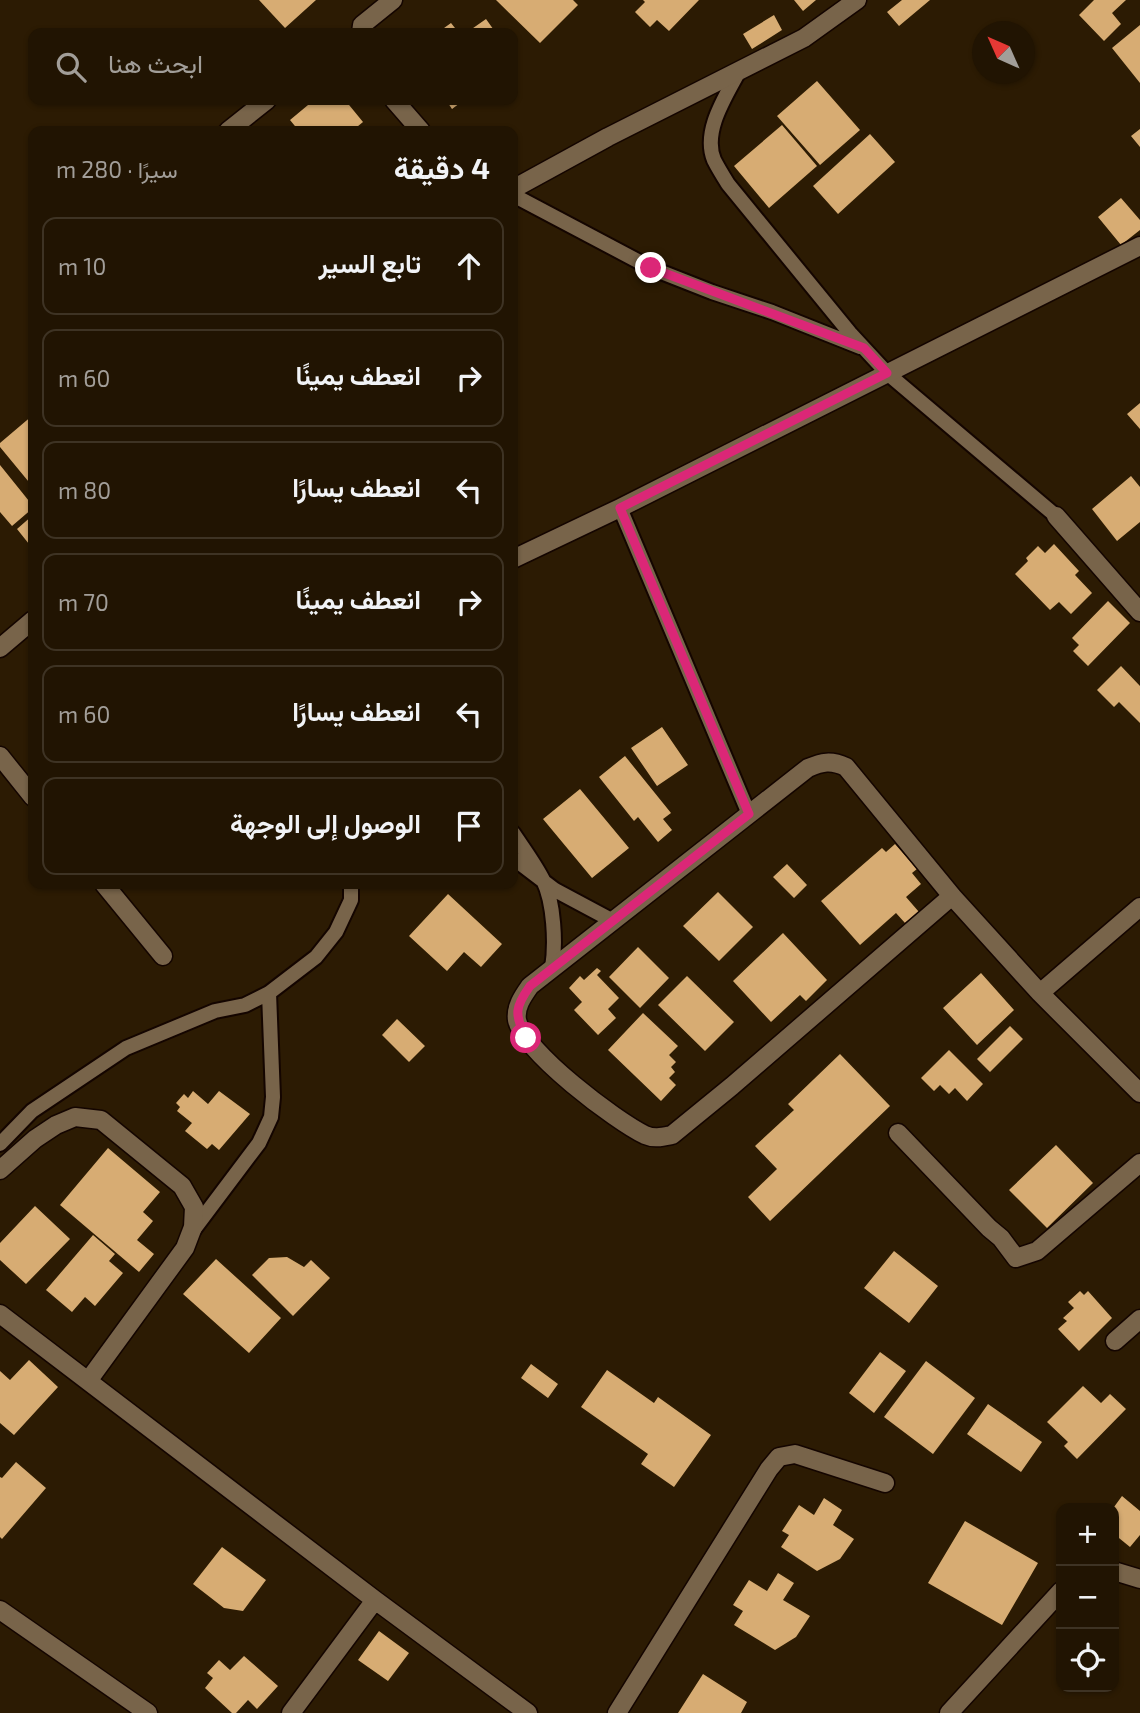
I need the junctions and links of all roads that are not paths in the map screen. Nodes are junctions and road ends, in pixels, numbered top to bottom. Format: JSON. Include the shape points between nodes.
{"nodes":[{"id":1,"x":393,"y":0,"type":"edge"},
{"id":2,"x":857,"y":0,"type":"edge"},
{"id":3,"x":360,"y":28,"type":"edge"},
{"id":4,"x":739,"y":71,"type":"junction"},
{"id":5,"x":261,"y":105,"type":"edge"},
{"id":6,"x":398,"y":105,"type":"edge"},
{"id":7,"x":234,"y":126,"type":"edge"},
{"id":8,"x":417,"y":126,"type":"edge"},
{"id":9,"x":518,"y":186,"type":"edge"},
{"id":10,"x":518,"y":198,"type":"edge"},
{"id":11,"x":1140,"y":246,"type":"edge"},
{"id":12,"x":864,"y":348,"type":"junction"},
{"id":13,"x":887,"y":373,"type":"junction"},
{"id":14,"x":620,"y":508,"type":"junction"},
{"id":15,"x":1056,"y":516,"type":"joint"},
{"id":16,"x":518,"y":557,"type":"edge"},
{"id":17,"x":1140,"y":612,"type":"edge"},
{"id":18,"x":28,"y":624,"type":"edge"},
{"id":19,"x":0,"y":648,"type":"edge"},
{"id":20,"x":0,"y":756,"type":"edge"},
{"id":21,"x":28,"y":791,"type":"edge"},
{"id":22,"x":749,"y":814,"type":"junction"},
{"id":23,"x":518,"y":841,"type":"edge"},
{"id":24,"x":518,"y":862,"type":"edge"},
{"id":25,"x":544,"y":882,"type":"junction"},
{"id":26,"x":108,"y":889,"type":"edge"},
{"id":27,"x":351,"y":889,"type":"edge"},
{"id":28,"x":953,"y":896,"type":"junction"},
{"id":29,"x":1140,"y":907,"type":"edge"},
{"id":30,"x":613,"y":920,"type":"junction"},
{"id":31,"x":163,"y":956,"type":"dead end"},
{"id":32,"x":552,"y":968,"type":"junction"},
{"id":33,"x":269,"y":993,"type":"junction"},
{"id":34,"x":1040,"y":993,"type":"junction"},
{"id":35,"x":1140,"y":1093,"type":"edge"},
{"id":36,"x":898,"y":1133,"type":"dead end"},
{"id":37,"x":0,"y":1144,"type":"edge"},
{"id":38,"x":1140,"y":1163,"type":"edge"},
{"id":39,"x":0,"y":1170,"type":"edge"},
{"id":40,"x":189,"y":1236,"type":"junction"},
{"id":41,"x":0,"y":1314,"type":"edge"},
{"id":42,"x":1140,"y":1319,"type":"edge"},
{"id":43,"x":1115,"y":1340,"type":"dead end"},
{"id":44,"x":88,"y":1381,"type":"junction"},
{"id":45,"x":885,"y":1482,"type":"dead end"},
{"id":46,"x":1119,"y":1573,"type":"edge"},
{"id":47,"x":1140,"y":1579,"type":"edge"},
{"id":48,"x":1056,"y":1596,"type":"edge"},
{"id":49,"x":375,"y":1600,"type":"junction"},
{"id":50,"x":0,"y":1610,"type":"edge"},
{"id":51,"x":148,"y":1713,"type":"edge"},
{"id":52,"x":291,"y":1713,"type":"edge"},
{"id":53,"x":528,"y":1713,"type":"edge"},
{"id":54,"x":617,"y":1713,"type":"edge"},
{"id":55,"x":949,"y":1713,"type":"edge"}],
"edges":[{"from":1,"to":3,"type":"street"},
{"from":2,"to":4,"type":"street","via":[[804,38]]},
{"from":4,"to":9,"type":"street"},
{"from":4,"to":12,"type":"lane","via":[[719,109],[712,135],[713,157],[728,184]]},
{"from":5,"to":7,"type":"street"},
{"from":6,"to":8,"type":"street"},
{"from":10,"to":12,"type":"lane","via":[[651,268]]},
{"from":11,"to":13,"type":"street"},
{"from":12,"to":13,"type":"lane"},
{"from":13,"to":14,"type":"street"},
{"from":13,"to":15,"type":"lane"},
{"from":14,"to":16,"type":"street"},
{"from":14,"to":22,"type":"lane"},
{"from":15,"to":17,"type":"street"},
{"from":18,"to":19,"type":"street"},
{"from":20,"to":21,"type":"street"},
{"from":22,"to":28,"type":"street","via":[[808,768],[835,762],[846,767]]},
{"from":22,"to":30,"type":"street"},
{"from":23,"to":25,"type":"lane"},
{"from":24,"to":25,"type":"lane"},
{"from":25,"to":30,"type":"lane"},
{"from":25,"to":32,"type":"lane","via":[[555,938]]},
{"from":26,"to":31,"type":"street"},
{"from":27,"to":33,"type":"lane","via":[[351,900],[336,932],[316,957]]},
{"from":28,"to":32,"type":"street","via":[[684,1127],[659,1138],[646,1135],[583,1093],[526,1038],[517,1020],[519,1001]]},
{"from":28,"to":34,"type":"street"},
{"from":29,"to":34,"type":"street"},
{"from":30,"to":32,"type":"street"},
{"from":33,"to":37,"type":"lane","via":[[126,1048],[32,1111]]},
{"from":33,"to":40,"type":"lane","via":[[271,1118],[259,1143]]},
{"from":34,"to":35,"type":"street"},
{"from":36,"to":38,"type":"street","via":[[1016,1258],[1037,1251]]},
{"from":39,"to":40,"type":"street","via":[[56,1125],[75,1117],[101,1120],[182,1186],[194,1207]]},
{"from":40,"to":44,"type":"street"},
{"from":41,"to":44,"type":"street"},
{"from":42,"to":43,"type":"street"},
{"from":44,"to":49,"type":"street"},
{"from":45,"to":54,"type":"street","via":[[795,1454],[779,1457]]},
{"from":46,"to":47,"type":"street"},
{"from":48,"to":55,"type":"street"},
{"from":49,"to":52,"type":"street"},
{"from":49,"to":53,"type":"street"},
{"from":50,"to":51,"type":"street"}]}
